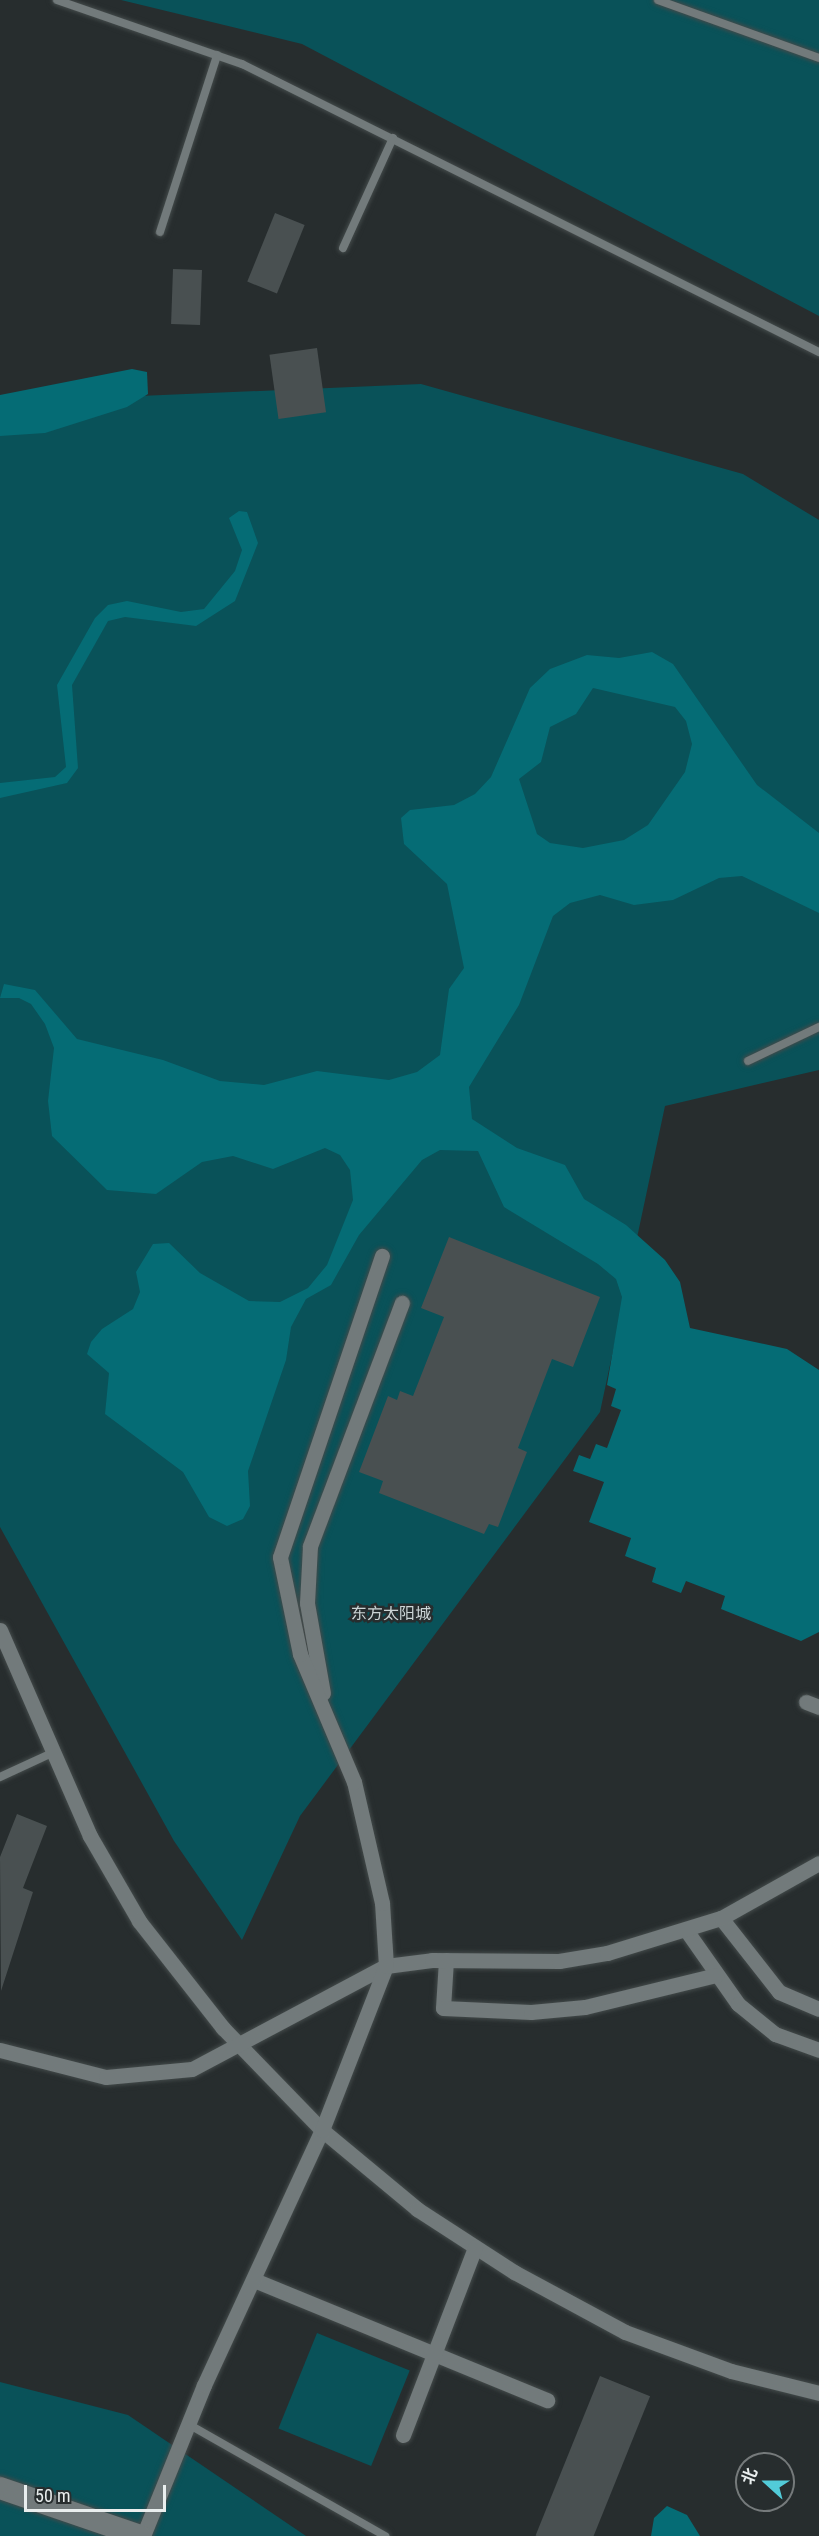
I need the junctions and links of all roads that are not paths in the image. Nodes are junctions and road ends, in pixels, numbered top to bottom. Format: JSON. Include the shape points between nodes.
{"nodes":[{"id":1,"x":57,"y":0,"type":"edge"},
{"id":2,"x":658,"y":0,"type":"edge"},
{"id":3,"x":217,"y":55,"type":"junction"},
{"id":4,"x":819,"y":58,"type":"edge"},
{"id":5,"x":393,"y":138,"type":"junction"},
{"id":6,"x":160,"y":232,"type":"dead end"},
{"id":7,"x":342,"y":248,"type":"dead end"},
{"id":8,"x":819,"y":352,"type":"edge"},
{"id":9,"x":819,"y":1027,"type":"edge"},
{"id":10,"x":748,"y":1061,"type":"dead end"},
{"id":11,"x":382,"y":1256,"type":"dead end"},
{"id":12,"x":402,"y":1303,"type":"dead end"},
{"id":13,"x":0,"y":1630,"type":"edge"},
{"id":14,"x":323,"y":1698,"type":"junction"},
{"id":15,"x":54,"y":1752,"type":"junction"},
{"id":16,"x":0,"y":1777,"type":"edge"},
{"id":17,"x":819,"y":1863,"type":"edge"},
{"id":18,"x":721,"y":1918,"type":"junction"},
{"id":19,"x":686,"y":1930,"type":"junction"},
{"id":20,"x":446,"y":1960,"type":"junction"},
{"id":21,"x":386,"y":1966,"type":"junction"},
{"id":22,"x":716,"y":1975,"type":"junction"},
{"id":23,"x":819,"y":2009,"type":"edge"},
{"id":24,"x":239,"y":2044,"type":"junction"},
{"id":25,"x":0,"y":2050,"type":"edge"},
{"id":26,"x":819,"y":2050,"type":"edge"},
{"id":27,"x":322,"y":2130,"type":"junction"},
{"id":28,"x":475,"y":2247,"type":"junction"},
{"id":29,"x":254,"y":2280,"type":"junction"},
{"id":30,"x":431,"y":2355,"type":"junction"},
{"id":31,"x":819,"y":2393,"type":"edge"},
{"id":32,"x":547,"y":2400,"type":"dead end"},
{"id":33,"x":188,"y":2424,"type":"junction"},
{"id":34,"x":403,"y":2435,"type":"dead end"},
{"id":35,"x":0,"y":2488,"type":"edge"},
{"id":36,"x":141,"y":2536,"type":"edge"},
{"id":37,"x":385,"y":2536,"type":"edge"}],
"edges":[{"from":1,"to":3,"type":"lane"},
{"from":2,"to":4,"type":"lane"},
{"from":3,"to":5,"type":"lane"},
{"from":3,"to":6,"type":"lane"},
{"from":5,"to":7,"type":"lane"},
{"from":5,"to":8,"type":"lane"},
{"from":9,"to":10,"type":"lane"},
{"from":11,"to":14,"type":"street","via":[[280,1557],[300,1654]]},
{"from":12,"to":14,"type":"street","via":[[310,1546],[307,1603]]},
{"from":13,"to":15,"type":"street"},
{"from":14,"to":21,"type":"street","via":[[359,1804],[382,1903]]},
{"from":15,"to":16,"type":"lane"},
{"from":15,"to":24,"type":"street","via":[[90,1836],[139,1921]]},
{"from":17,"to":18,"type":"street"},
{"from":18,"to":19,"type":"street"},
{"from":18,"to":23,"type":"street","via":[[779,1992]]},
{"from":19,"to":20,"type":"street","via":[[558,1960]]},
{"from":19,"to":22,"type":"street"},
{"from":20,"to":21,"type":"street"},
{"from":20,"to":22,"type":"street","via":[[443,2008],[531,2012],[585,2007]]},
{"from":21,"to":24,"type":"street"},
{"from":21,"to":27,"type":"street"},
{"from":22,"to":26,"type":"street","via":[[758,2022]]},
{"from":24,"to":25,"type":"street","via":[[192,2069],[151,2076],[106,2076]]},
{"from":24,"to":27,"type":"street"},
{"from":27,"to":28,"type":"street","via":[[417,2209]]},
{"from":27,"to":29,"type":"street"},
{"from":28,"to":30,"type":"street"},
{"from":28,"to":31,"type":"street","via":[[625,2332],[731,2371]]},
{"from":29,"to":30,"type":"street"},
{"from":29,"to":33,"type":"street"},
{"from":30,"to":32,"type":"street"},
{"from":30,"to":34,"type":"street"},
{"from":33,"to":36,"type":"street"},
{"from":33,"to":37,"type":"lane"},
{"from":35,"to":36,"type":"main road"}]}
